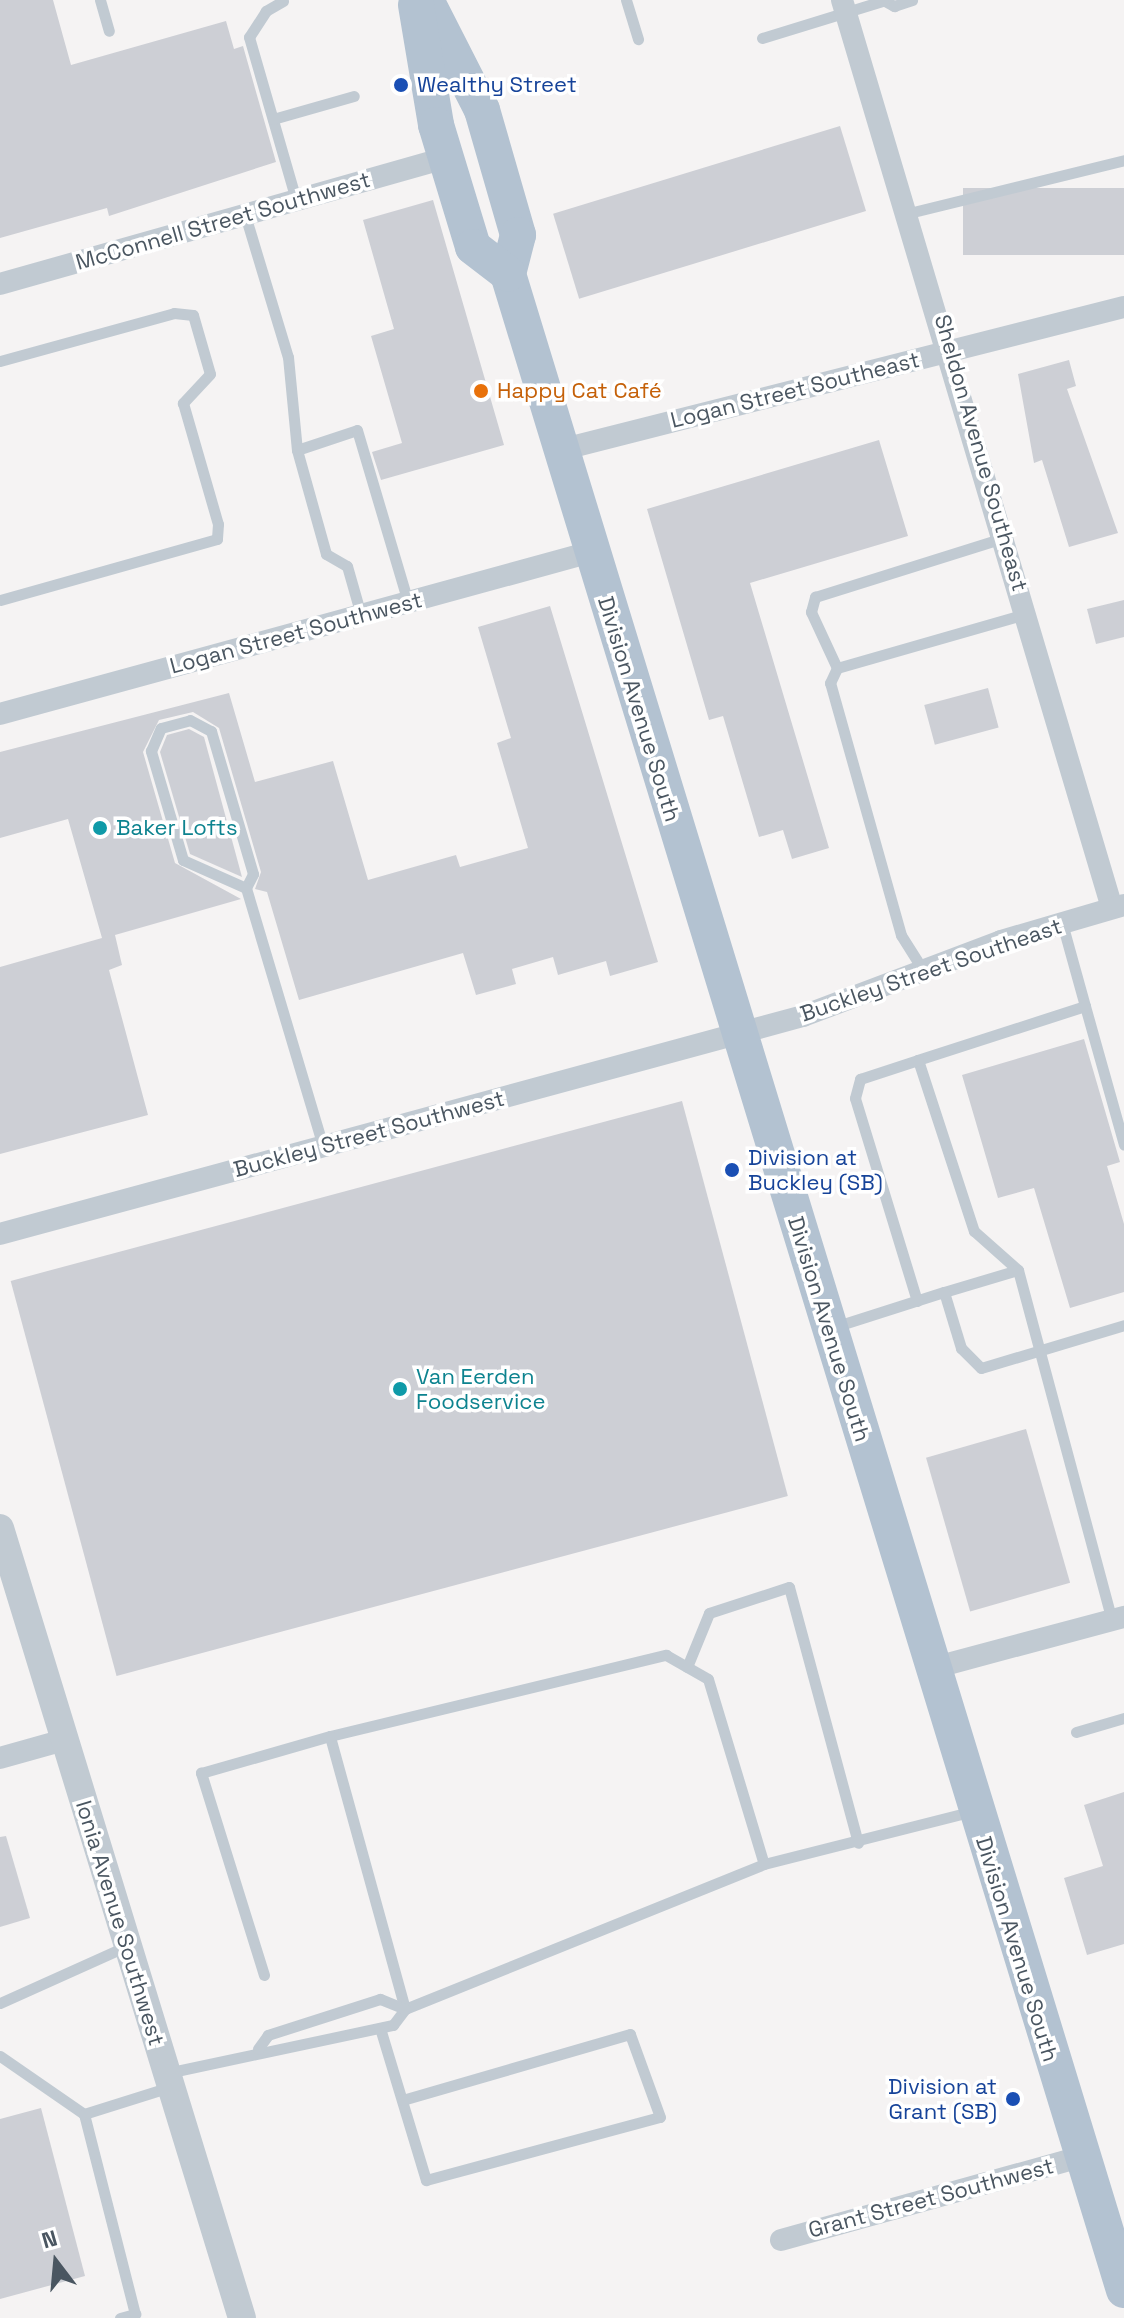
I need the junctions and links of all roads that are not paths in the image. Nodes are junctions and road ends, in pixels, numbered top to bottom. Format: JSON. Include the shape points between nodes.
{"nodes":[{"id":1,"x":100,"y":0,"type":"edge"},
{"id":2,"x":284,"y":0,"type":"edge"},
{"id":3,"x":415,"y":0,"type":"edge"},
{"id":4,"x":426,"y":0,"type":"edge"},
{"id":5,"x":626,"y":0,"type":"edge"},
{"id":6,"x":882,"y":0,"type":"edge"},
{"id":7,"x":912,"y":0,"type":"edge"},
{"id":8,"x":844,"y":5,"type":"edge"},
{"id":9,"x":109,"y":31,"type":"dead end"},
{"id":10,"x":762,"y":38,"type":"dead end"},
{"id":11,"x":638,"y":39,"type":"dead end"},
{"id":12,"x":354,"y":96,"type":"dead end"},
{"id":13,"x":273,"y":119,"type":"junction"},
{"id":14,"x":446,"y":158,"type":"junction"},
{"id":15,"x":1124,"y":160,"type":"edge"},
{"id":16,"x":296,"y":200,"type":"junction"},
{"id":17,"x":909,"y":213,"type":"junction"},
{"id":18,"x":245,"y":215,"type":"junction"},
{"id":19,"x":508,"y":274,"type":"junction"},
{"id":20,"x":0,"y":284,"type":"edge"},
{"id":21,"x":1124,"y":307,"type":"edge"},
{"id":22,"x":951,"y":350,"type":"junction"},
{"id":23,"x":0,"y":361,"type":"edge"},
{"id":24,"x":297,"y":450,"type":"junction"},
{"id":25,"x":560,"y":450,"type":"junction"},
{"id":26,"x":1005,"y":537,"type":"junction"},
{"id":27,"x":591,"y":552,"type":"junction"},
{"id":28,"x":0,"y":600,"type":"edge"},
{"id":29,"x":408,"y":602,"type":"junction"},
{"id":30,"x":1027,"y":613,"type":"junction"},
{"id":31,"x":361,"y":615,"type":"junction"},
{"id":32,"x":837,"y":668,"type":"junction"},
{"id":33,"x":0,"y":714,"type":"edge"},
{"id":34,"x":246,"y":888,"type":"junction"},
{"id":35,"x":1118,"y":907,"type":"edge"},
{"id":36,"x":1062,"y":923,"type":"junction"},
{"id":37,"x":923,"y":970,"type":"junction"},
{"id":38,"x":1085,"y":1006,"type":"junction"},
{"id":39,"x":737,"y":1033,"type":"junction"},
{"id":40,"x":918,"y":1060,"type":"junction"},
{"id":41,"x":1124,"y":1145,"type":"edge"},
{"id":42,"x":323,"y":1146,"type":"junction"},
{"id":43,"x":0,"y":1234,"type":"edge"},
{"id":44,"x":1018,"y":1270,"type":"junction"},
{"id":45,"x":944,"y":1292,"type":"junction"},
{"id":46,"x":917,"y":1301,"type":"junction"},
{"id":47,"x":1124,"y":1325,"type":"edge"},
{"id":48,"x":829,"y":1329,"type":"junction"},
{"id":49,"x":1044,"y":1351,"type":"junction"},
{"id":50,"x":0,"y":1528,"type":"edge"},
{"id":51,"x":1118,"y":1619,"type":"edge"},
{"id":52,"x":687,"y":1667,"type":"junction"},
{"id":53,"x":933,"y":1668,"type":"junction"},
{"id":54,"x":1124,"y":1718,"type":"edge"},
{"id":55,"x":1076,"y":1732,"type":"dead end"},
{"id":56,"x":330,"y":1736,"type":"junction"},
{"id":57,"x":64,"y":1740,"type":"junction"},
{"id":58,"x":0,"y":1758,"type":"edge"},
{"id":59,"x":974,"y":1811,"type":"junction"},
{"id":60,"x":858,"y":1843,"type":"junction"},
{"id":61,"x":764,"y":1864,"type":"junction"},
{"id":62,"x":127,"y":1945,"type":"junction"},
{"id":63,"x":264,"y":1975,"type":"dead end"},
{"id":64,"x":0,"y":2003,"type":"edge"},
{"id":65,"x":405,"y":2009,"type":"junction"},
{"id":66,"x":380,"y":2028,"type":"junction"},
{"id":67,"x":258,"y":2049,"type":"junction"},
{"id":68,"x":0,"y":2056,"type":"edge"},
{"id":69,"x":169,"y":2080,"type":"junction"},
{"id":70,"x":403,"y":2100,"type":"junction"},
{"id":71,"x":84,"y":2114,"type":"junction"},
{"id":72,"x":1081,"y":2157,"type":"junction"},
{"id":73,"x":781,"y":2240,"type":"dead end"},
{"id":74,"x":1124,"y":2290,"type":"edge"},
{"id":75,"x":120,"y":2318,"type":"edge"},
{"id":76,"x":242,"y":2318,"type":"edge"}],
"edges":[{"from":1,"to":9,"type":"lane"},
{"from":2,"to":13,"type":"lane","via":[[249,31]]},
{"from":3,"to":14,"type":"main road"},
{"from":4,"to":19,"type":"main road","via":[[482,110],[518,235]]},
{"from":5,"to":11,"type":"lane"},
{"from":6,"to":7,"type":"lane"},
{"from":6,"to":8,"type":"lane"},
{"from":8,"to":10,"type":"lane"},
{"from":8,"to":17,"type":"street","name":"Sheldon Avenue Southeast"},
{"from":12,"to":13,"type":"lane"},
{"from":13,"to":16,"type":"lane"},
{"from":14,"to":16,"type":"street","name":"McConnell Street Southwest"},
{"from":14,"to":19,"type":"main road","via":[[473,247]]},
{"from":15,"to":17,"type":"lane"},
{"from":16,"to":18,"type":"street","name":"McConnell Street Southwest"},
{"from":17,"to":22,"type":"street","name":"Sheldon Avenue Southeast"},
{"from":18,"to":20,"type":"street","name":"McConnell Street Southwest"},
{"from":18,"to":24,"type":"lane","via":[[288,357]]},
{"from":19,"to":25,"type":"main road","name":"Division Avenue South"},
{"from":21,"to":22,"type":"street","name":"Logan Street Southeast"},
{"from":22,"to":25,"type":"street","name":"Logan Street Southeast"},
{"from":22,"to":26,"type":"street","name":"Sheldon Avenue Southeast"},
{"from":23,"to":28,"type":"lane","via":[[174,313],[193,315],[210,374],[183,403],[218,524],[217,539]]},
{"from":24,"to":29,"type":"lane","via":[[357,430]]},
{"from":24,"to":31,"type":"lane","via":[[326,554],[347,566]]},
{"from":25,"to":27,"type":"main road","name":"Division Avenue South"},
{"from":26,"to":30,"type":"street","name":"Sheldon Avenue Southeast"},
{"from":26,"to":32,"type":"lane","via":[[815,597],[811,612]]},
{"from":27,"to":29,"type":"street","name":"Logan Street Southwest"},
{"from":27,"to":39,"type":"main road","name":"Division Avenue South"},
{"from":29,"to":31,"type":"street","name":"Logan Street Southwest"},
{"from":30,"to":32,"type":"lane"},
{"from":30,"to":35,"type":"street","name":"Sheldon Avenue Southeast"},
{"from":31,"to":33,"type":"street","name":"Logan Street Southwest"},
{"from":32,"to":37,"type":"lane","via":[[830,683],[901,935]]},
{"from":34,"to":34,"type":"lane","via":[[253,874],[211,731],[190,720],[161,728],[151,751],[183,860]]},
{"from":34,"to":42,"type":"lane"},
{"from":35,"to":36,"type":"street","name":"Buckley Street Southeast"},
{"from":36,"to":37,"type":"street","name":"Buckley Street Southeast"},
{"from":36,"to":38,"type":"lane"},
{"from":37,"to":39,"type":"street","name":"Buckley Street Southeast"},
{"from":38,"to":40,"type":"lane"},
{"from":38,"to":41,"type":"lane"},
{"from":39,"to":42,"type":"street","name":"Buckley Street Southwest"},
{"from":39,"to":48,"type":"main road","name":"Division Avenue South"},
{"from":40,"to":44,"type":"lane","via":[[974,1231]]},
{"from":40,"to":46,"type":"lane","via":[[860,1079],[855,1098]]},
{"from":42,"to":43,"type":"street","name":"Buckley Street Southwest"},
{"from":44,"to":45,"type":"lane"},
{"from":44,"to":49,"type":"lane"},
{"from":45,"to":46,"type":"lane"},
{"from":45,"to":49,"type":"lane","via":[[961,1348],[981,1368]]},
{"from":46,"to":48,"type":"lane"},
{"from":47,"to":49,"type":"lane"},
{"from":48,"to":53,"type":"main road","name":"Division Avenue South"},
{"from":49,"to":51,"type":"lane"},
{"from":50,"to":57,"type":"street","name":"Ionia Avenue Southwest"},
{"from":51,"to":53,"type":"street"},
{"from":52,"to":56,"type":"lane","via":[[666,1655]]},
{"from":52,"to":60,"type":"lane","via":[[709,1613],[789,1587]]},
{"from":52,"to":61,"type":"lane","via":[[708,1679]]},
{"from":53,"to":59,"type":"main road","name":"Division Avenue South"},
{"from":54,"to":55,"type":"lane"},
{"from":56,"to":63,"type":"lane","via":[[201,1773]]},
{"from":56,"to":65,"type":"lane"},
{"from":57,"to":58,"type":"street"},
{"from":57,"to":62,"type":"street","name":"Ionia Avenue Southwest"},
{"from":59,"to":60,"type":"lane"},
{"from":59,"to":72,"type":"main road","name":"Division Avenue South"},
{"from":60,"to":61,"type":"lane"},
{"from":61,"to":65,"type":"lane"},
{"from":62,"to":64,"type":"lane"},
{"from":62,"to":69,"type":"street","name":"Ionia Avenue Southwest"},
{"from":65,"to":66,"type":"lane"},
{"from":65,"to":67,"type":"lane","via":[[380,1999],[268,2035]]},
{"from":66,"to":67,"type":"lane","via":[[276,2054]]},
{"from":66,"to":70,"type":"lane"},
{"from":67,"to":69,"type":"lane"},
{"from":68,"to":71,"type":"lane"},
{"from":69,"to":71,"type":"lane"},
{"from":69,"to":76,"type":"street","name":"Ionia Avenue Southwest"},
{"from":70,"to":70,"type":"lane","via":[[426,2180],[660,2117],[630,2034]]},
{"from":71,"to":75,"type":"lane","via":[[135,2314]]},
{"from":72,"to":73,"type":"street","name":"Grant Street Southwest"},
{"from":72,"to":74,"type":"main road","name":"Division Avenue South"}]}
